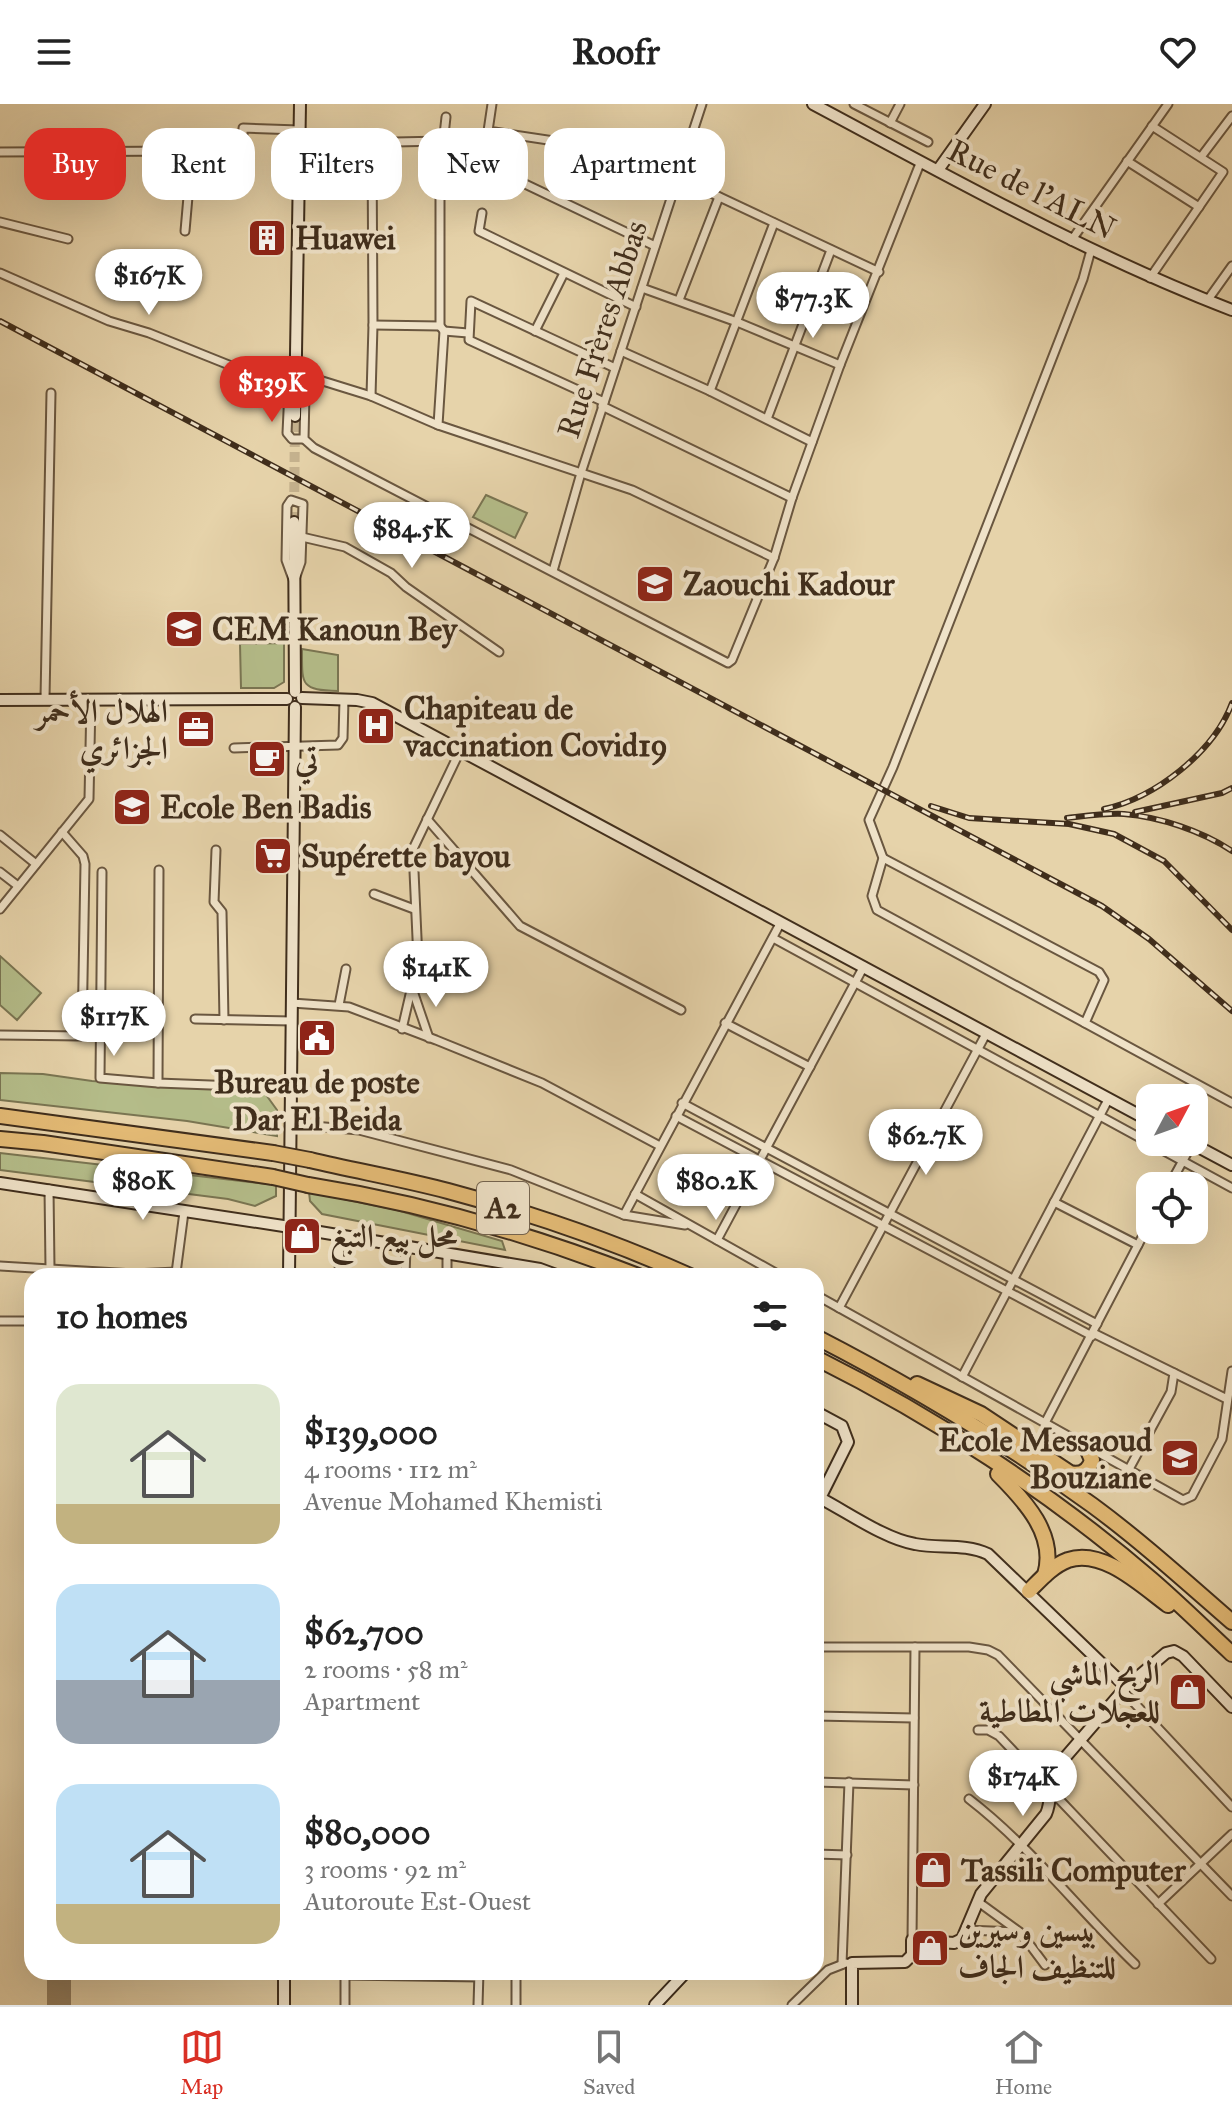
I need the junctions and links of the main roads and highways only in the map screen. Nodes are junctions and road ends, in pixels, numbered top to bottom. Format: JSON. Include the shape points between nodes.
{"nodes":[{"id":1,"x":0,"y":1116,"type":"edge"},
{"id":2,"x":0,"y":1139,"type":"edge"},
{"id":3,"x":618,"y":1268,"type":"edge"},
{"id":4,"x":670,"y":1268,"type":"edge"},
{"id":5,"x":824,"y":1341,"type":"edge"},
{"id":6,"x":824,"y":1362,"type":"edge"},
{"id":7,"x":867,"y":1363,"type":"junction"},
{"id":8,"x":969,"y":1446,"type":"junction"},
{"id":9,"x":1086,"y":1446,"type":"road end"},
{"id":10,"x":1045,"y":1575,"type":"junction"},
{"id":11,"x":1029,"y":1591,"type":"road end"},
{"id":12,"x":1232,"y":1622,"type":"edge"},
{"id":13,"x":1220,"y":1643,"type":"junction"},
{"id":14,"x":1232,"y":1654,"type":"edge"}],
"edges":[{"from":1,"to":4,"type":"highway","number":"A2","bridge":true,"via":[[273,1153],[446,1190]]},
{"from":2,"to":3,"type":"highway","number":"A2","bridge":true,"via":[[376,1196]]},
{"from":5,"to":7,"type":"highway"},
{"from":6,"to":8,"type":"highway"},
{"from":7,"to":9,"type":"highway","via":[[972,1409],[1070,1473],[1089,1468],[1092,1460]]},
{"from":7,"to":12,"type":"highway","via":[[1091,1505]]},
{"from":8,"to":10,"type":"highway","via":[[1037,1522],[1049,1550]]},
{"from":8,"to":13,"type":"highway","via":[[1076,1520]]},
{"from":10,"to":11,"type":"highway"},
{"from":10,"to":13,"type":"highway","via":[[1067,1560],[1101,1562]]},
{"from":13,"to":14,"type":"highway"}]}
